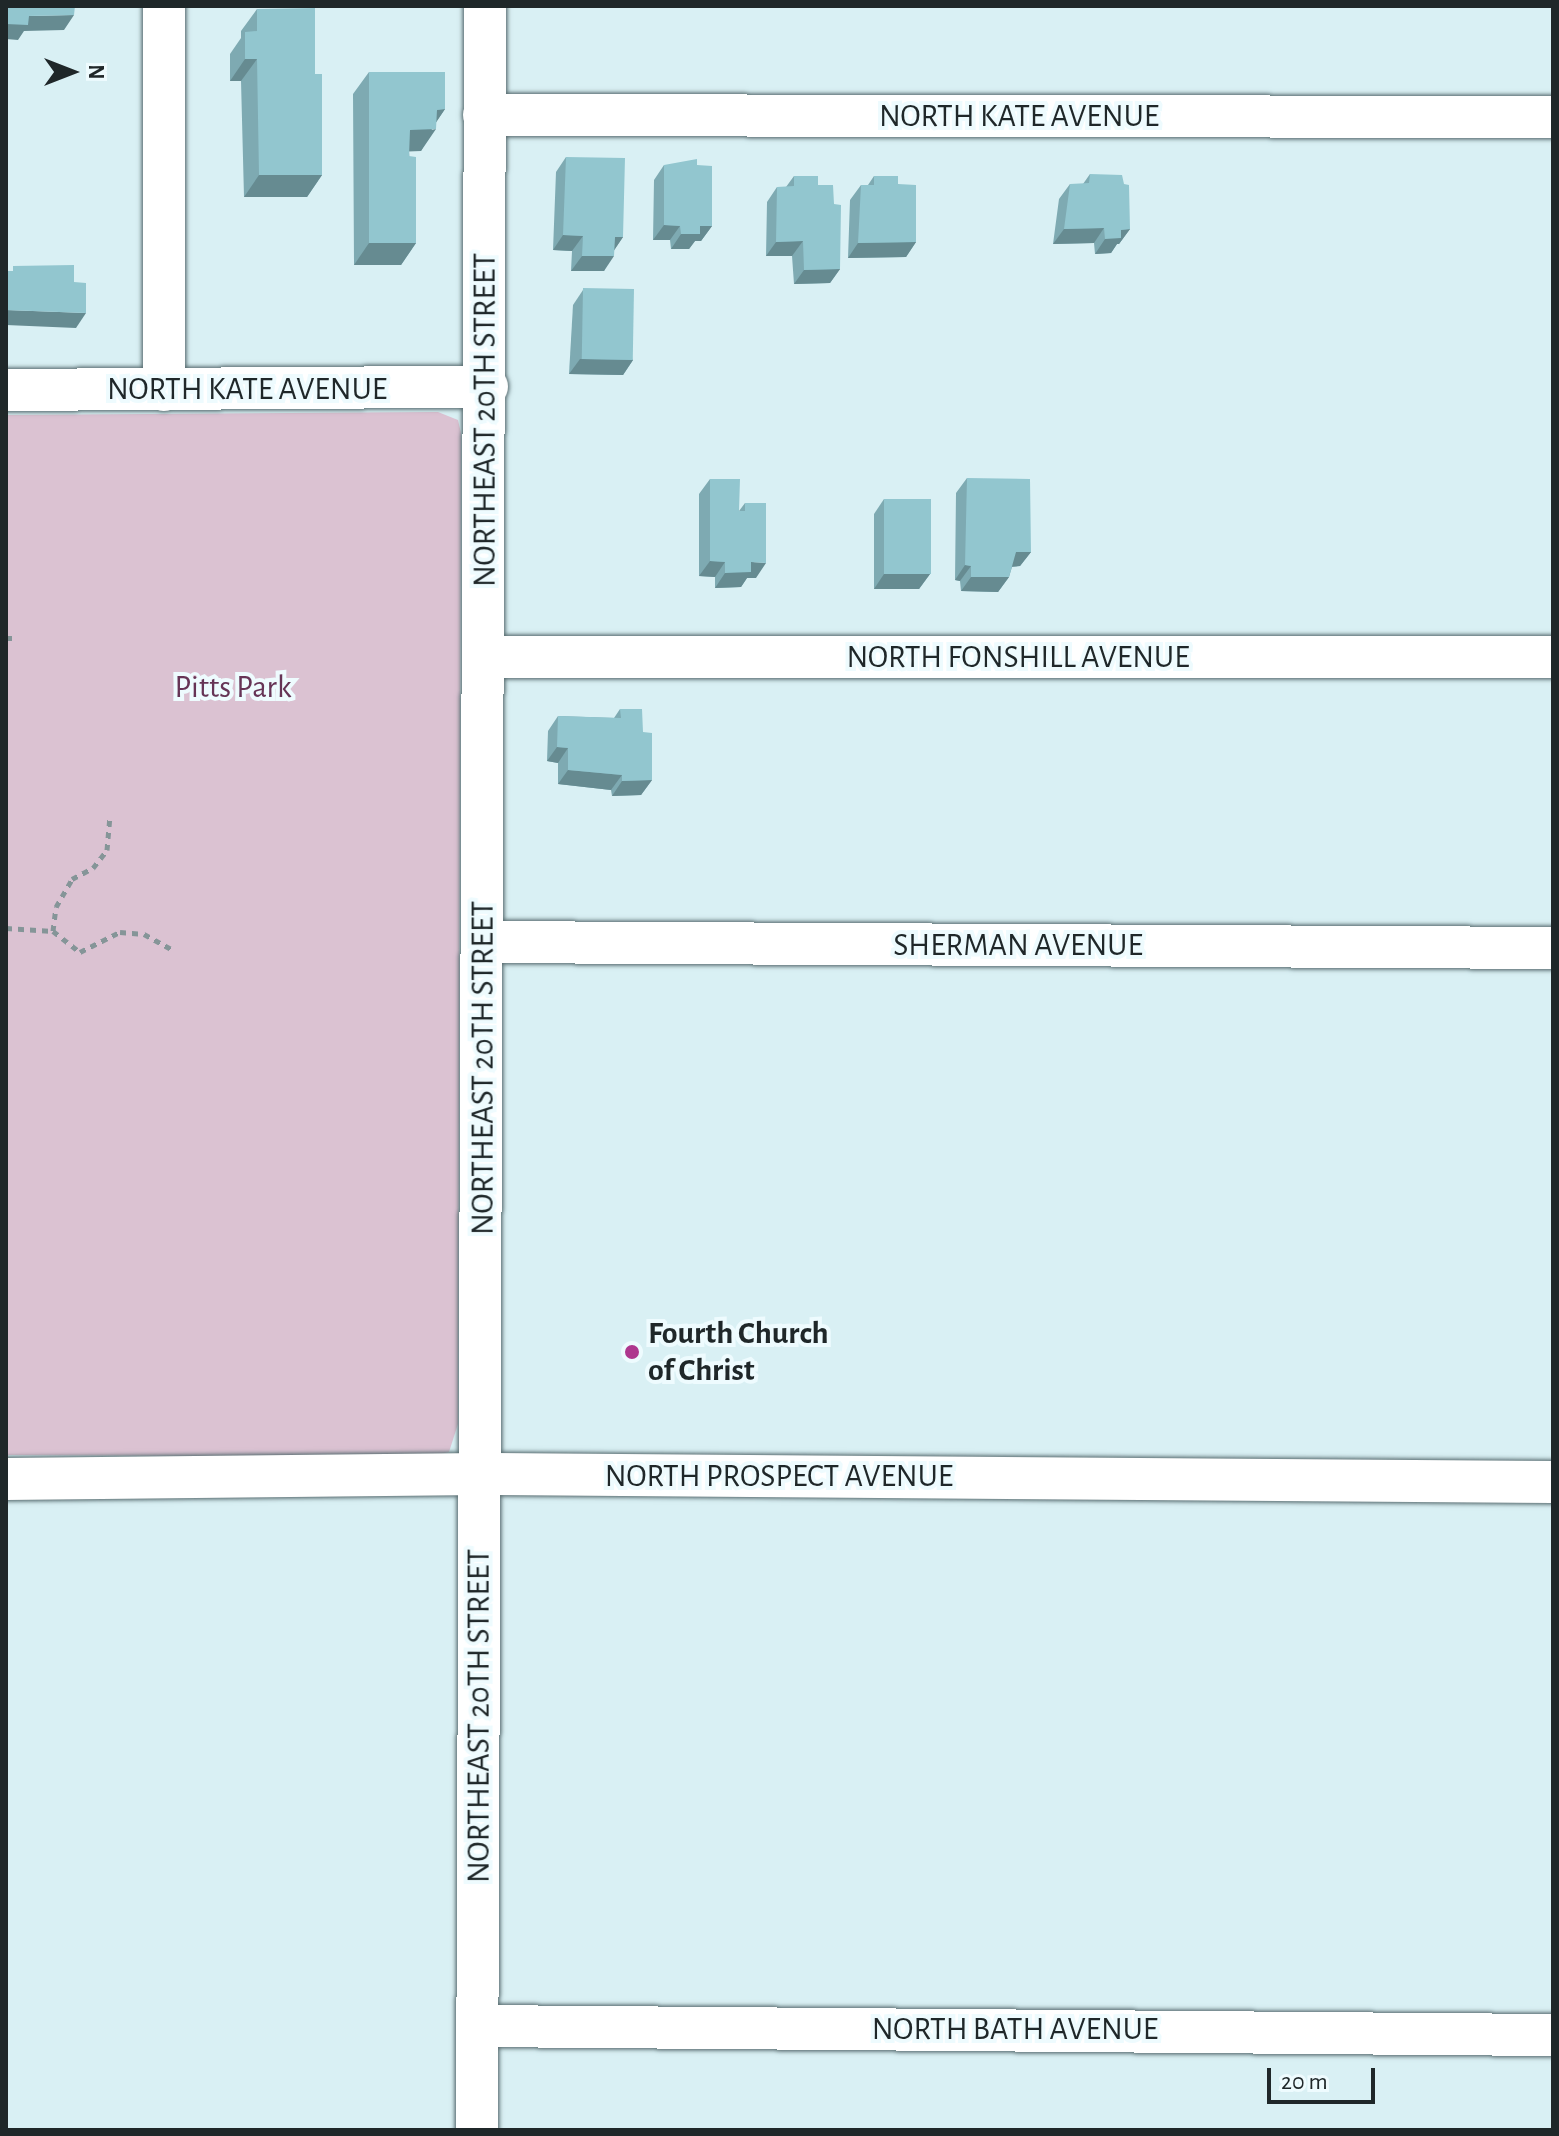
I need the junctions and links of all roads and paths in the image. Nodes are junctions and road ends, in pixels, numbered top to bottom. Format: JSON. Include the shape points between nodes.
{"nodes":[{"id":1,"x":164,"y":6,"type":"edge"},
{"id":2,"x":485,"y":6,"type":"edge"},
{"id":3,"x":484,"y":115,"type":"junction"},
{"id":4,"x":1553,"y":117,"type":"edge"},
{"id":5,"x":487,"y":387,"type":"junction"},
{"id":6,"x":6,"y":390,"type":"edge"},
{"id":7,"x":164,"y":390,"type":"junction"},
{"id":8,"x":483,"y":657,"type":"junction"},
{"id":9,"x":1553,"y":657,"type":"edge"},
{"id":10,"x":110,"y":815,"type":"dead end"},
{"id":11,"x":6,"y":928,"type":"edge"},
{"id":12,"x":53,"y":931,"type":"junction"},
{"id":13,"x":484,"y":942,"type":"junction"},
{"id":14,"x":1553,"y":948,"type":"edge"},
{"id":15,"x":171,"y":949,"type":"dead end"},
{"id":16,"x":481,"y":1474,"type":"junction"},
{"id":17,"x":6,"y":1479,"type":"edge"},
{"id":18,"x":1553,"y":1482,"type":"edge"},
{"id":19,"x":477,"y":2026,"type":"junction"},
{"id":20,"x":1553,"y":2035,"type":"edge"},
{"id":21,"x":477,"y":2130,"type":"edge"}],
"edges":[{"from":1,"to":7,"type":"street"},
{"from":2,"to":3,"type":"street","name":"NORTHEAST 20TH STREET"},
{"from":3,"to":4,"type":"street","name":"NORTH KATE AVENUE"},
{"from":3,"to":5,"type":"street","name":"NORTHEAST 20TH STREET"},
{"from":5,"to":7,"type":"street","name":"NORTH KATE AVENUE"},
{"from":5,"to":8,"type":"street","name":"NORTHEAST 20TH STREET"},
{"from":6,"to":7,"type":"street","name":"NORTH KATE AVENUE"},
{"from":8,"to":9,"type":"street","name":"NORTH FONSHILL AVENUE"},
{"from":8,"to":13,"type":"street","name":"NORTHEAST 20TH STREET"},
{"from":10,"to":12,"type":"path","via":[[107,850],[93,868],[72,879],[56,907]]},
{"from":11,"to":12,"type":"path"},
{"from":12,"to":15,"type":"path","via":[[80,952],[120,932],[144,934]]},
{"from":13,"to":14,"type":"street","name":"SHERMAN AVENUE"},
{"from":13,"to":16,"type":"street","name":"NORTHEAST 20TH STREET"},
{"from":16,"to":17,"type":"street","name":"NORTH PROSPECT AVENUE"},
{"from":16,"to":18,"type":"street","name":"NORTH PROSPECT AVENUE"},
{"from":16,"to":19,"type":"street","name":"NORTHEAST 20TH STREET"},
{"from":19,"to":20,"type":"street","name":"NORTH BATH AVENUE"},
{"from":19,"to":21,"type":"street","name":"NORTHEAST 20TH STREET"}]}
